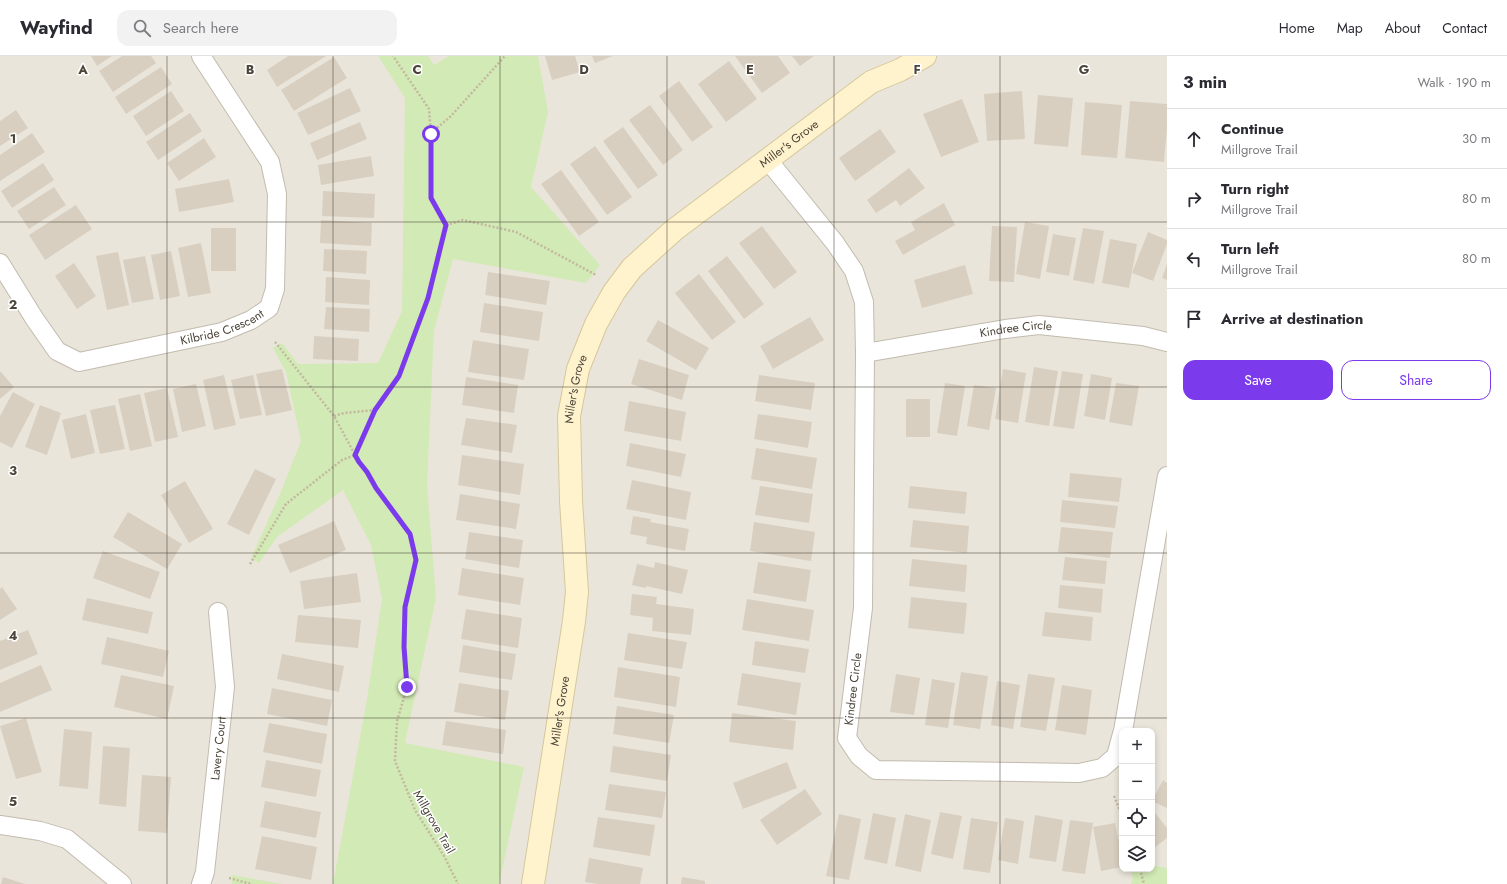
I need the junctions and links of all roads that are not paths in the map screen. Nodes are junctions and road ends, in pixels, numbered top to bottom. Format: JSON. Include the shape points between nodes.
{"nodes":[{"id":1,"x":201,"y":56,"type":"edge"},
{"id":2,"x":925,"y":56,"type":"edge"},
{"id":3,"x":767,"y":160,"type":"junction"},
{"id":4,"x":0,"y":263,"type":"edge"},
{"id":5,"x":1167,"y":342,"type":"edge"},
{"id":6,"x":865,"y":353,"type":"junction"},
{"id":7,"x":1167,"y":476,"type":"edge"},
{"id":8,"x":218,"y":612,"type":"dead end"},
{"id":9,"x":1124,"y":728,"type":"edge"},
{"id":10,"x":1119,"y":745,"type":"edge"},
{"id":11,"x":0,"y":825,"type":"edge"},
{"id":12,"x":122,"y":884,"type":"edge"},
{"id":13,"x":201,"y":884,"type":"edge"},
{"id":14,"x":533,"y":884,"type":"edge"}],
"edges":[{"from":1,"to":4,"type":"street","name":"Kilbride Crescent","via":[[270,162],[277,194],[275,289],[269,308],[251,320],[222,332],[79,362],[57,351]]},
{"from":2,"to":3,"type":"street","name":"Miller's Grove","via":[[871,82]]},
{"from":3,"to":6,"type":"street","name":"Kindree Circle","via":[[835,243],[854,272],[864,302]]},
{"from":3,"to":14,"type":"street","name":"Miller's Grove","via":[[674,230],[632,268],[614,292],[596,324],[578,369],[570,416],[571,501],[577,592]]},
{"from":5,"to":6,"type":"street","name":"Kindree Circle","via":[[1143,336],[1039,325]]},
{"from":6,"to":10,"type":"street","name":"Kindree Circle","via":[[863,608],[847,738],[859,756],[876,770],[1079,773],[1102,768],[1116,756]]},
{"from":7,"to":9,"type":"street"},
{"from":8,"to":13,"type":"street","name":"Lavery Court","via":[[225,687],[205,872]]},
{"from":11,"to":12,"type":"street","via":[[40,831],[67,839]]}]}
